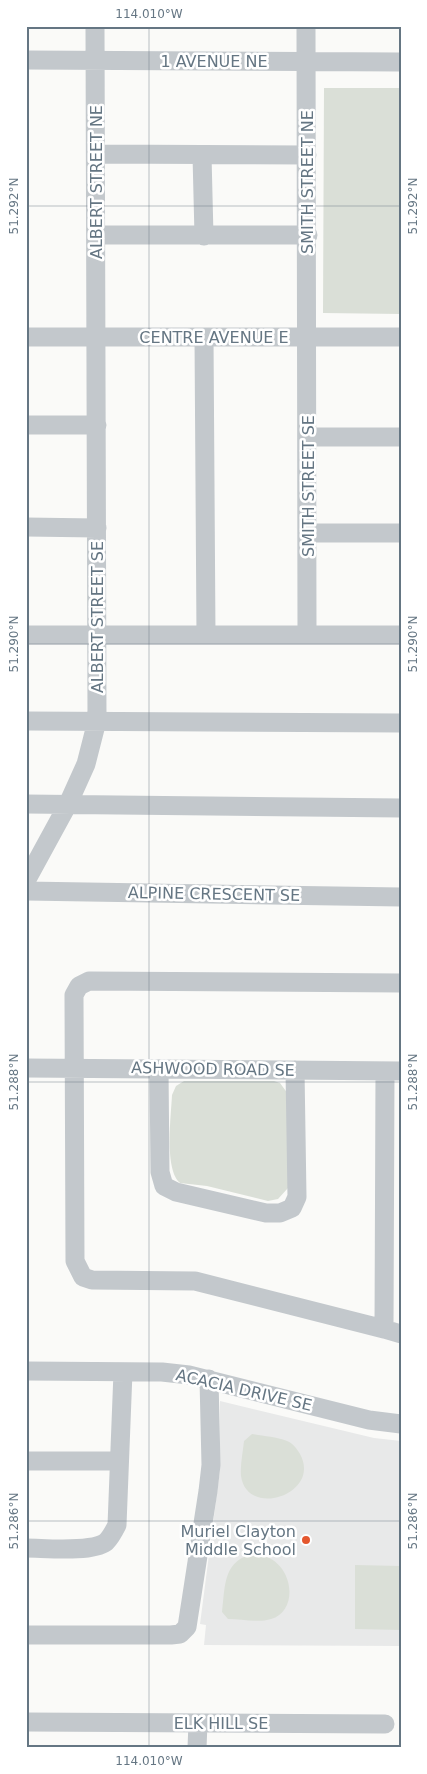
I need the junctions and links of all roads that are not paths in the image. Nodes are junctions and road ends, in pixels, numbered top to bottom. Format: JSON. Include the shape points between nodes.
{"nodes":[{"id":1,"x":95,"y":26,"type":"edge"},
{"id":2,"x":306,"y":26,"type":"edge"},
{"id":3,"x":26,"y":60,"type":"edge"},
{"id":4,"x":95,"y":60,"type":"junction"},
{"id":5,"x":306,"y":62,"type":"junction"},
{"id":6,"x":401,"y":62,"type":"edge"},
{"id":7,"x":96,"y":154,"type":"junction"},
{"id":8,"x":202,"y":155,"type":"junction"},
{"id":9,"x":307,"y":155,"type":"junction"},
{"id":10,"x":96,"y":235,"type":"junction"},
{"id":11,"x":308,"y":235,"type":"junction"},
{"id":12,"x":204,"y":236,"type":"junction"},
{"id":13,"x":26,"y":337,"type":"edge"},
{"id":14,"x":97,"y":337,"type":"junction"},
{"id":15,"x":204,"y":337,"type":"junction"},
{"id":16,"x":308,"y":337,"type":"junction"},
{"id":17,"x":401,"y":337,"type":"edge"},
{"id":18,"x":26,"y":425,"type":"edge"},
{"id":19,"x":97,"y":425,"type":"junction"},
{"id":20,"x":308,"y":437,"type":"junction"},
{"id":21,"x":401,"y":437,"type":"edge"},
{"id":22,"x":26,"y":528,"type":"edge"},
{"id":23,"x":97,"y":528,"type":"junction"},
{"id":24,"x":308,"y":533,"type":"junction"},
{"id":25,"x":401,"y":533,"type":"edge"},
{"id":26,"x":26,"y":635,"type":"edge"},
{"id":27,"x":97,"y":635,"type":"junction"},
{"id":28,"x":206,"y":635,"type":"junction"},
{"id":29,"x":307,"y":635,"type":"junction"},
{"id":30,"x":401,"y":635,"type":"edge"},
{"id":31,"x":26,"y":721,"type":"edge"},
{"id":32,"x":97,"y":721,"type":"junction"},
{"id":33,"x":401,"y":723,"type":"edge"},
{"id":34,"x":26,"y":804,"type":"edge"},
{"id":35,"x":68,"y":804,"type":"junction"},
{"id":36,"x":401,"y":808,"type":"edge"},
{"id":37,"x":26,"y":881,"type":"edge"},
{"id":38,"x":26,"y":891,"type":"edge"},
{"id":39,"x":401,"y":897,"type":"edge"},
{"id":40,"x":401,"y":983,"type":"edge"},
{"id":41,"x":26,"y":1068,"type":"edge"},
{"id":42,"x":73,"y":1068,"type":"junction"},
{"id":43,"x":159,"y":1069,"type":"junction"},
{"id":44,"x":295,"y":1070,"type":"junction"},
{"id":45,"x":393,"y":1071,"type":"edge"},
{"id":46,"x":392,"y":1332,"type":"edge"},
{"id":47,"x":26,"y":1371,"type":"edge"},
{"id":48,"x":123,"y":1372,"type":"junction"},
{"id":49,"x":209,"y":1379,"type":"junction"},
{"id":50,"x":401,"y":1424,"type":"edge"},
{"id":51,"x":26,"y":1460,"type":"edge"},
{"id":52,"x":119,"y":1460,"type":"junction"},
{"id":53,"x":26,"y":1548,"type":"edge"},
{"id":54,"x":26,"y":1635,"type":"edge"},
{"id":55,"x":26,"y":1722,"type":"edge"},
{"id":56,"x":198,"y":1723,"type":"junction"},
{"id":57,"x":385,"y":1724,"type":"dead end"},
{"id":58,"x":197,"y":1748,"type":"edge"}],
"edges":[{"from":1,"to":4,"type":"street","name":"ALBERT STREET NE"},
{"from":2,"to":5,"type":"street","name":"SMITH STREET NE"},
{"from":3,"to":4,"type":"street","name":"1 AVENUE NE"},
{"from":4,"to":5,"type":"street","name":"1 AVENUE NE"},
{"from":4,"to":7,"type":"street","name":"ALBERT STREET NE"},
{"from":5,"to":6,"type":"street","name":"1 AVENUE NE"},
{"from":5,"to":9,"type":"street","name":"SMITH STREET NE"},
{"from":7,"to":8,"type":"street"},
{"from":7,"to":10,"type":"street","name":"ALBERT STREET NE"},
{"from":8,"to":9,"type":"street"},
{"from":8,"to":12,"type":"street"},
{"from":9,"to":11,"type":"street","name":"SMITH STREET NE"},
{"from":10,"to":12,"type":"street"},
{"from":10,"to":14,"type":"street","name":"ALBERT STREET NE"},
{"from":11,"to":12,"type":"street"},
{"from":11,"to":16,"type":"street","name":"SMITH STREET NE"},
{"from":13,"to":14,"type":"street","name":"CENTRE AVENUE E"},
{"from":14,"to":15,"type":"street","name":"CENTRE AVENUE E"},
{"from":14,"to":19,"type":"street","name":"ALBERT STREET SE"},
{"from":15,"to":16,"type":"street","name":"CENTRE AVENUE E"},
{"from":15,"to":28,"type":"street"},
{"from":16,"to":17,"type":"street","name":"CENTRE AVENUE E"},
{"from":16,"to":20,"type":"street","name":"SMITH STREET SE"},
{"from":18,"to":19,"type":"street"},
{"from":19,"to":23,"type":"street","name":"ALBERT STREET SE"},
{"from":20,"to":21,"type":"street"},
{"from":20,"to":24,"type":"street","name":"SMITH STREET SE"},
{"from":22,"to":23,"type":"street"},
{"from":23,"to":27,"type":"street","name":"ALBERT STREET SE"},
{"from":24,"to":25,"type":"street"},
{"from":24,"to":29,"type":"street","name":"SMITH STREET SE"},
{"from":26,"to":27,"type":"street"},
{"from":27,"to":28,"type":"street"},
{"from":27,"to":32,"type":"street","name":"ALBERT STREET SE"},
{"from":28,"to":29,"type":"street"},
{"from":29,"to":30,"type":"street"},
{"from":31,"to":32,"type":"street"},
{"from":32,"to":33,"type":"street"},
{"from":32,"to":35,"type":"street","name":"ALBERT STREET SE","via":[[86,764]]},
{"from":34,"to":35,"type":"street"},
{"from":35,"to":36,"type":"street"},
{"from":35,"to":37,"type":"street","name":"ALBERT STREET SE"},
{"from":38,"to":39,"type":"street","name":"ALPINE CRESCENT SE"},
{"from":40,"to":42,"type":"street","via":[[90,981],[79,986],[74,995]]},
{"from":41,"to":42,"type":"street","name":"ASHWOOD ROAD SE"},
{"from":42,"to":43,"type":"street","name":"ASHWOOD ROAD SE"},
{"from":42,"to":46,"type":"street","via":[[74,1261],[83,1277],[92,1280],[195,1281]]},
{"from":43,"to":44,"type":"street","name":"ASHWOOD ROAD SE"},
{"from":43,"to":44,"type":"street","via":[[160,1172],[164,1186],[176,1192],[273,1213],[292,1208],[297,1197]]},
{"from":44,"to":45,"type":"street","name":"ASHWOOD ROAD SE"},
{"from":45,"to":46,"type":"street"},
{"from":47,"to":48,"type":"street","name":"ACACIA DRIVE SE"},
{"from":48,"to":49,"type":"street","name":"ACACIA DRIVE SE","via":[[162,1372]]},
{"from":48,"to":52,"type":"street"},
{"from":49,"to":50,"type":"street","name":"ACACIA DRIVE SE","via":[[369,1420]]},
{"from":49,"to":54,"type":"street","via":[[211,1465],[187,1627],[180,1634],[171,1635]]},
{"from":51,"to":52,"type":"street"},
{"from":52,"to":53,"type":"street","via":[[117,1525],[105,1543],[82,1548]]},
{"from":55,"to":56,"type":"street","name":"ELK HILL SE"},
{"from":56,"to":57,"type":"street","name":"ELK HILL SE"},
{"from":56,"to":58,"type":"street"}]}
